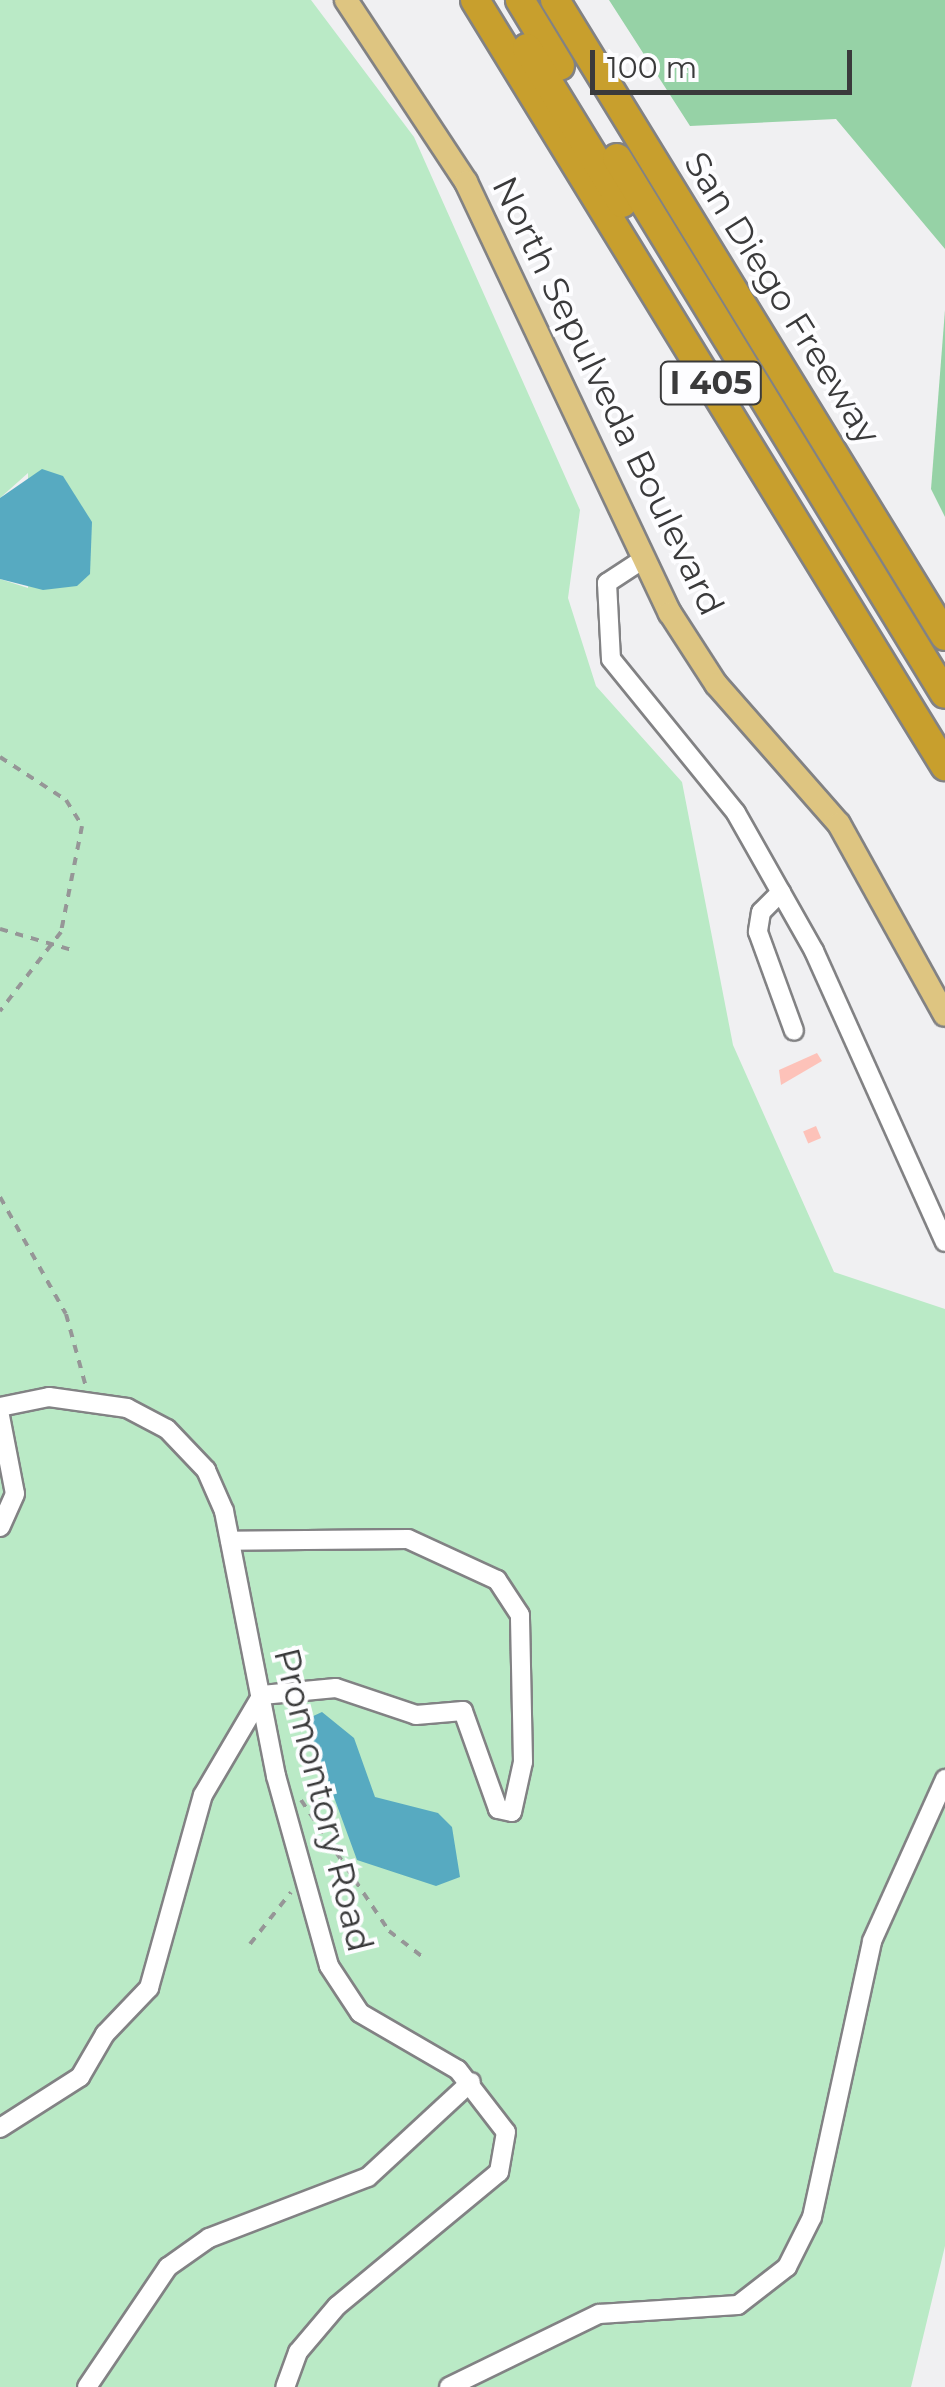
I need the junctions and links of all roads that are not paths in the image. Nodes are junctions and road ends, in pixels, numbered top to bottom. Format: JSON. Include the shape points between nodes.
{"nodes":[{"id":1,"x":346,"y":0,"type":"edge"},
{"id":2,"x":476,"y":0,"type":"edge"},
{"id":3,"x":497,"y":0,"type":"edge"},
{"id":4,"x":520,"y":0,"type":"edge"},
{"id":5,"x":555,"y":0,"type":"edge"},
{"id":6,"x":642,"y":560,"type":"junction"},
{"id":7,"x":945,"y":636,"type":"edge"},
{"id":8,"x":945,"y":694,"type":"edge"},
{"id":9,"x":945,"y":730,"type":"edge"},
{"id":10,"x":945,"y":766,"type":"edge"},
{"id":11,"x":781,"y":892,"type":"junction"},
{"id":12,"x":945,"y":1015,"type":"edge"},
{"id":13,"x":794,"y":1031,"type":"dead end"},
{"id":14,"x":945,"y":1242,"type":"edge"},
{"id":15,"x":0,"y":1407,"type":"edge"},
{"id":16,"x":0,"y":1416,"type":"edge"},
{"id":17,"x":0,"y":1527,"type":"edge"},
{"id":18,"x":230,"y":1541,"type":"junction"},
{"id":19,"x":262,"y":1695,"type":"junction"},
{"id":20,"x":945,"y":1779,"type":"edge"},
{"id":21,"x":471,"y":2082,"type":"junction"},
{"id":22,"x":0,"y":2128,"type":"edge"},
{"id":23,"x":88,"y":2387,"type":"edge"},
{"id":24,"x":285,"y":2387,"type":"edge"},
{"id":25,"x":448,"y":2387,"type":"edge"}],
"edges":[{"from":1,"to":6,"type":"main road","name":"North Sepulveda Boulevard","via":[[466,182]]},
{"from":2,"to":10,"type":"highway","number":"I 405"},
{"from":3,"to":9,"type":"highway"},
{"from":4,"to":8,"type":"highway"},
{"from":5,"to":7,"type":"highway","name":"San Diego Freeway","number":"I 405"},
{"from":6,"to":11,"type":"street","via":[[606,583],[611,659],[736,813]]},
{"from":6,"to":12,"type":"main road","name":"North Sepulveda Boulevard","via":[[716,684],[860,855]]},
{"from":11,"to":13,"type":"street","via":[[761,912],[758,932]]},
{"from":11,"to":14,"type":"street"},
{"from":15,"to":18,"type":"street","name":"Promontory Road","via":[[49,1396],[143,1415],[188,1448],[213,1482]]},
{"from":16,"to":17,"type":"street","via":[[15,1494]]},
{"from":18,"to":19,"type":"street","name":"Promontory Road"},
{"from":18,"to":19,"type":"street","via":[[408,1539],[497,1580],[521,1626],[524,1762],[512,1812],[498,1808],[463,1711],[416,1715],[336,1688]]},
{"from":19,"to":21,"type":"street","name":"Promontory Road","via":[[276,1776],[329,1966],[351,2004]]},
{"from":19,"to":22,"type":"street","via":[[203,1795],[149,1988],[105,2034],[80,2077]]},
{"from":20,"to":25,"type":"street","via":[[872,1940],[812,2217],[787,2267],[738,2305],[599,2314]]},
{"from":21,"to":23,"type":"street","via":[[368,2177],[209,2238],[168,2267]]},
{"from":21,"to":24,"type":"street","name":"Promontory Road","via":[[506,2132],[499,2172],[336,2306],[298,2352]]}]}
